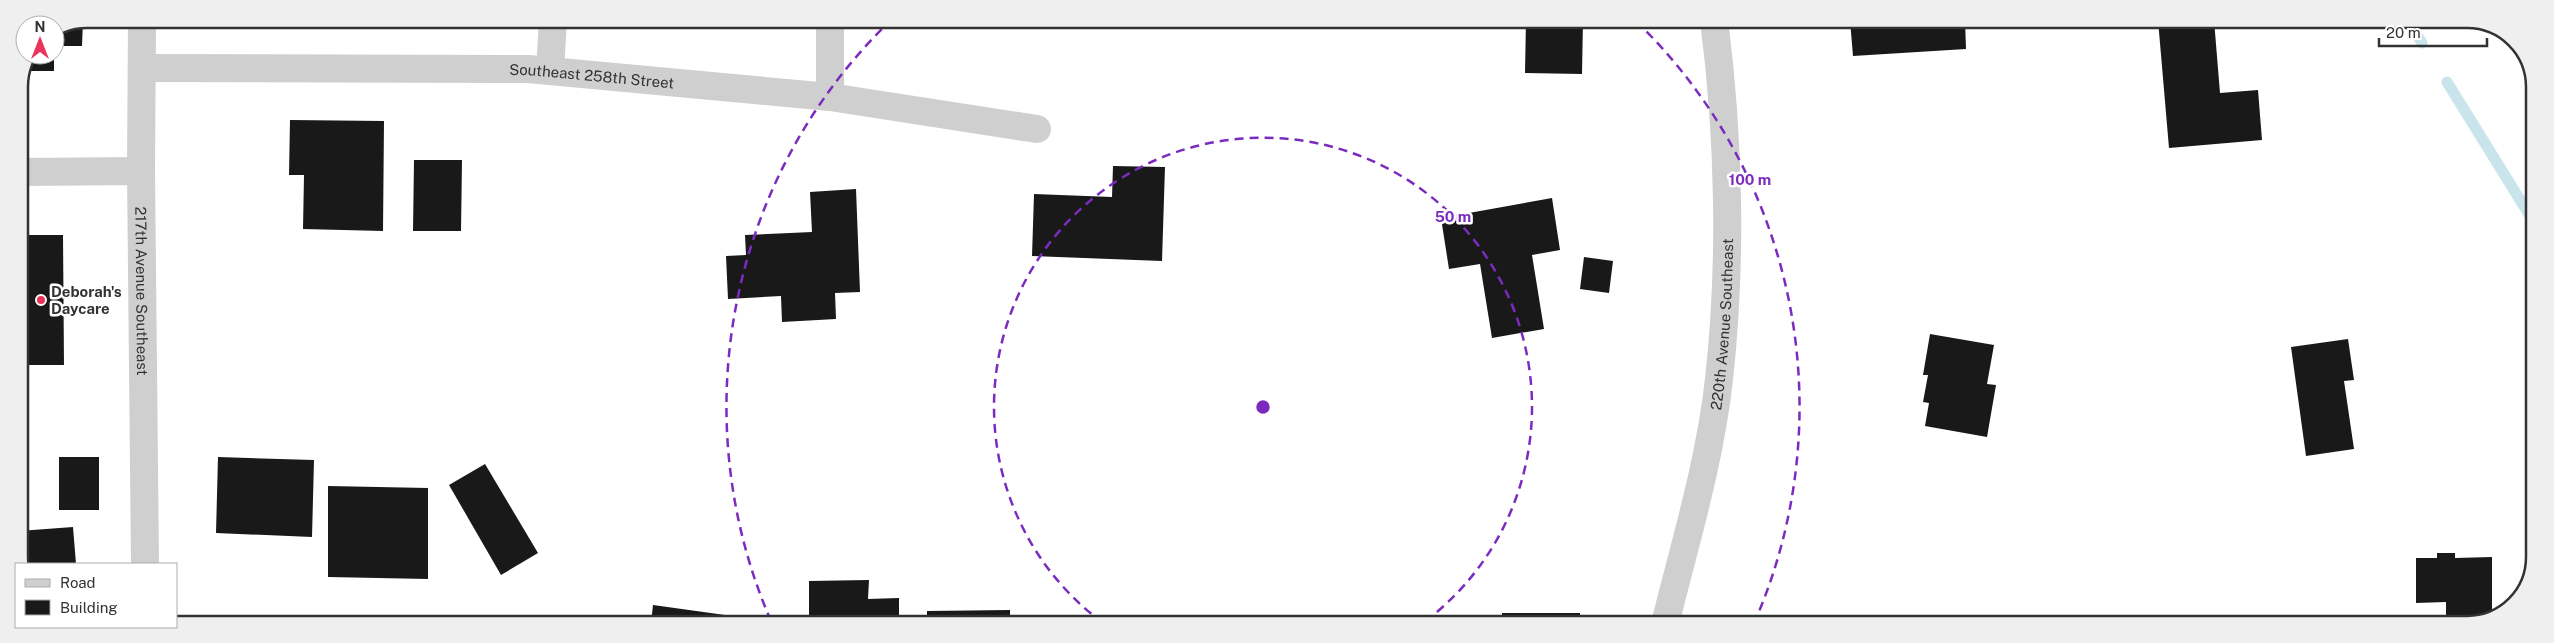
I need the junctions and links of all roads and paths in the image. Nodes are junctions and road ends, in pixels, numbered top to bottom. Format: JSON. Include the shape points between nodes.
{"nodes":[{"id":1,"x":142,"y":27,"type":"edge"},
{"id":2,"x":553,"y":27,"type":"edge"},
{"id":3,"x":830,"y":27,"type":"edge"},
{"id":4,"x":1715,"y":27,"type":"edge"},
{"id":5,"x":142,"y":68,"type":"junction"},
{"id":6,"x":550,"y":71,"type":"junction"},
{"id":7,"x":830,"y":97,"type":"junction"},
{"id":8,"x":1037,"y":128,"type":"dead end"},
{"id":9,"x":141,"y":171,"type":"junction"},
{"id":10,"x":28,"y":172,"type":"edge"},
{"id":11,"x":145,"y":563,"type":"edge"},
{"id":12,"x":1667,"y":616,"type":"edge"}],
"edges":[{"from":1,"to":5,"type":"street","name":"217th Avenue Southeast"},
{"from":2,"to":6,"type":"street"},
{"from":3,"to":7,"type":"street"},
{"from":4,"to":12,"type":"street","name":"220th Avenue Southeast","via":[[1720,70],[1726,256],[1719,380],[1702,475]]},
{"from":5,"to":6,"type":"street","name":"Southeast 258th Street"},
{"from":5,"to":9,"type":"street","name":"217th Avenue Southeast"},
{"from":6,"to":7,"type":"street","name":"Southeast 258th Street"},
{"from":7,"to":8,"type":"street","name":"Southeast 258th Street"},
{"from":9,"to":10,"type":"street"},
{"from":9,"to":11,"type":"street","name":"217th Avenue Southeast"}]}
